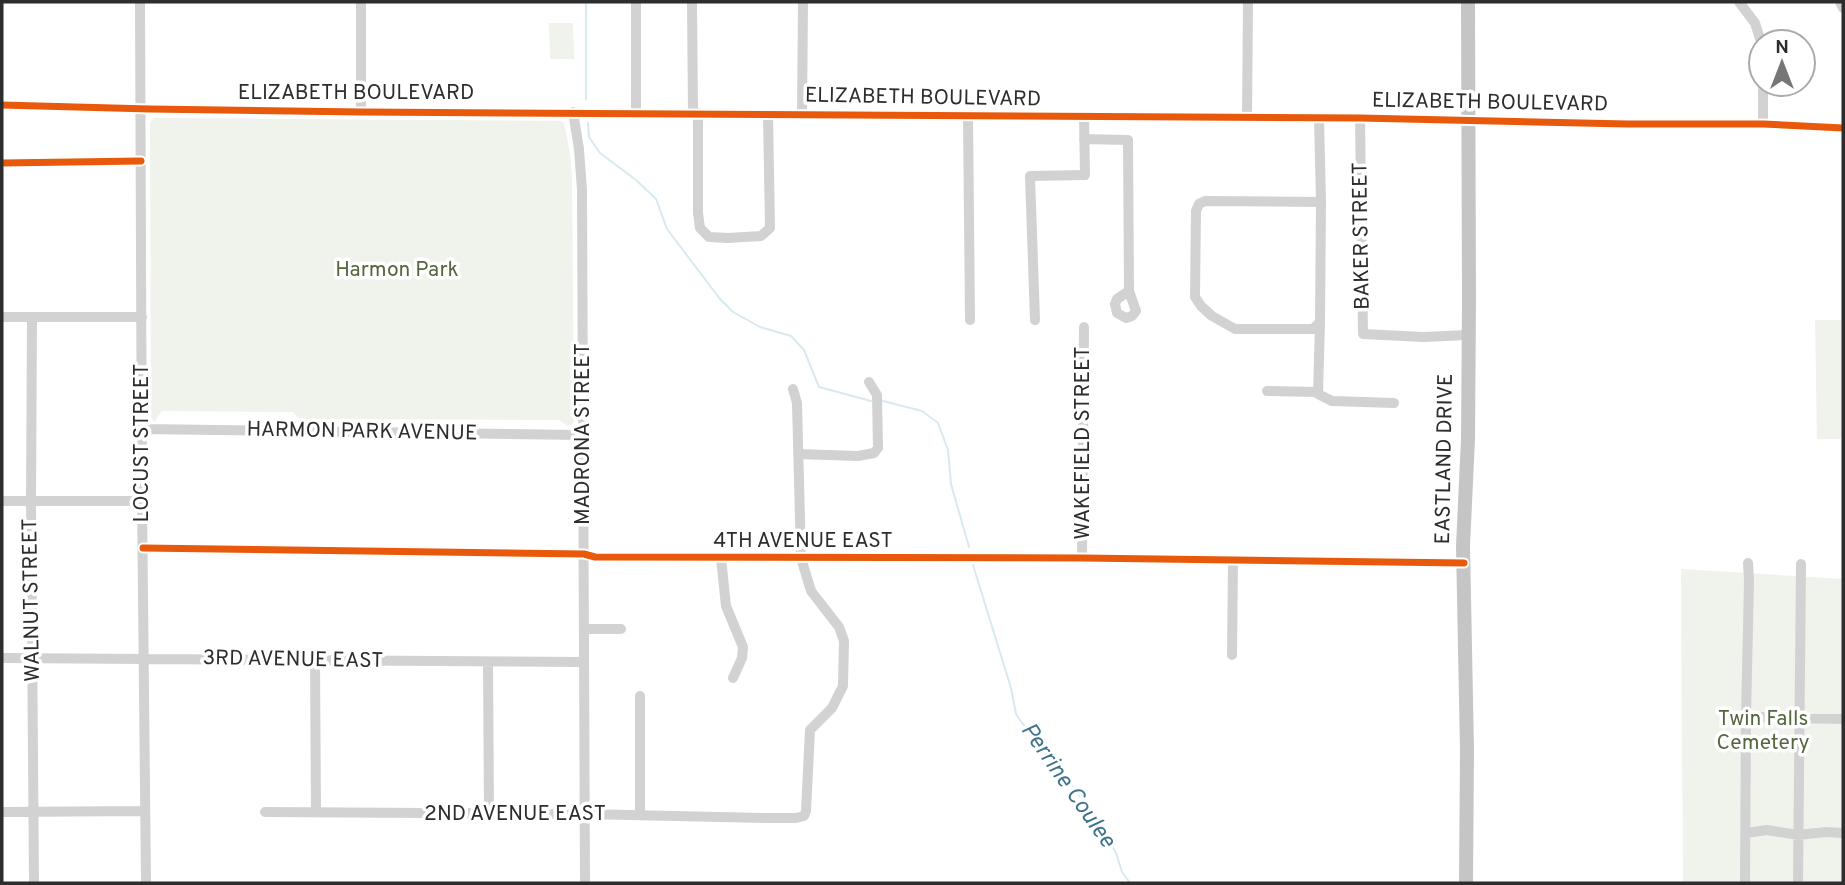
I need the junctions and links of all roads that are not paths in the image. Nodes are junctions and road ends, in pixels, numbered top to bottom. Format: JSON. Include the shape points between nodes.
{"nodes":[{"id":1,"x":140,"y":2,"type":"edge"},
{"id":2,"x":361,"y":2,"type":"edge"},
{"id":3,"x":636,"y":2,"type":"edge"},
{"id":4,"x":692,"y":2,"type":"edge"},
{"id":5,"x":803,"y":2,"type":"edge"},
{"id":6,"x":1248,"y":2,"type":"edge"},
{"id":7,"x":1468,"y":2,"type":"edge"},
{"id":8,"x":1739,"y":2,"type":"edge"},
{"id":9,"x":1840,"y":2,"type":"edge"},
{"id":10,"x":1843,"y":8,"type":"edge"},
{"id":11,"x":1757,"y":28,"type":"edge"},
{"id":12,"x":1763,"y":98,"type":"edge"},
{"id":13,"x":2,"y":104,"type":"edge"},
{"id":14,"x":141,"y":108,"type":"junction"},
{"id":15,"x":361,"y":111,"type":"junction"},
{"id":16,"x":573,"y":112,"type":"junction"},
{"id":17,"x":636,"y":113,"type":"junction"},
{"id":18,"x":695,"y":113,"type":"junction"},
{"id":19,"x":768,"y":114,"type":"junction"},
{"id":20,"x":802,"y":114,"type":"junction"},
{"id":21,"x":968,"y":116,"type":"junction"},
{"id":22,"x":1084,"y":117,"type":"junction"},
{"id":23,"x":1247,"y":118,"type":"junction"},
{"id":24,"x":1319,"y":118,"type":"junction"},
{"id":25,"x":1360,"y":118,"type":"junction"},
{"id":26,"x":1467,"y":120,"type":"junction"},
{"id":27,"x":1763,"y":124,"type":"junction"},
{"id":28,"x":1843,"y":128,"type":"edge"},
{"id":29,"x":1084,"y":139,"type":"junction"},
{"id":30,"x":141,"y":161,"type":"junction"},
{"id":31,"x":2,"y":163,"type":"edge"},
{"id":32,"x":1321,"y":202,"type":"junction"},
{"id":33,"x":1129,"y":291,"type":"dead end"},
{"id":34,"x":2,"y":317,"type":"edge"},
{"id":35,"x":32,"y":317,"type":"junction"},
{"id":36,"x":142,"y":317,"type":"junction"},
{"id":37,"x":971,"y":320,"type":"dead end"},
{"id":38,"x":1035,"y":320,"type":"dead end"},
{"id":39,"x":1320,"y":322,"type":"junction"},
{"id":40,"x":1084,"y":327,"type":"dead end"},
{"id":41,"x":1468,"y":335,"type":"junction"},
{"id":42,"x":869,"y":382,"type":"dead end"},
{"id":43,"x":793,"y":389,"type":"dead end"},
{"id":44,"x":1267,"y":391,"type":"dead end"},
{"id":45,"x":1318,"y":391,"type":"junction"},
{"id":46,"x":1394,"y":403,"type":"dead end"},
{"id":47,"x":142,"y":429,"type":"junction"},
{"id":48,"x":583,"y":435,"type":"junction"},
{"id":49,"x":798,"y":454,"type":"junction"},
{"id":50,"x":2,"y":501,"type":"edge"},
{"id":51,"x":31,"y":501,"type":"junction"},
{"id":52,"x":142,"y":501,"type":"junction"},
{"id":53,"x":143,"y":548,"type":"junction"},
{"id":54,"x":584,"y":554,"type":"junction"},
{"id":55,"x":721,"y":558,"type":"junction"},
{"id":56,"x":801,"y":558,"type":"junction"},
{"id":57,"x":1082,"y":558,"type":"junction"},
{"id":58,"x":1233,"y":560,"type":"junction"},
{"id":59,"x":1464,"y":563,"type":"junction"},
{"id":60,"x":1748,"y":563,"type":"dead end"},
{"id":61,"x":1801,"y":564,"type":"dead end"},
{"id":62,"x":584,"y":629,"type":"junction"},
{"id":63,"x":621,"y":629,"type":"dead end"},
{"id":64,"x":1232,"y":655,"type":"dead end"},
{"id":65,"x":2,"y":658,"type":"edge"},
{"id":66,"x":33,"y":658,"type":"junction"},
{"id":67,"x":143,"y":659,"type":"junction"},
{"id":68,"x":315,"y":660,"type":"junction"},
{"id":69,"x":584,"y":662,"type":"junction"},
{"id":70,"x":488,"y":663,"type":"junction"},
{"id":71,"x":733,"y":678,"type":"dead end"},
{"id":72,"x":640,"y":696,"type":"dead end"},
{"id":73,"x":1799,"y":719,"type":"junction"},
{"id":74,"x":1843,"y":719,"type":"edge"},
{"id":75,"x":1746,"y":726,"type":"junction"},
{"id":76,"x":145,"y":811,"type":"junction"},
{"id":77,"x":2,"y":812,"type":"edge"},
{"id":78,"x":34,"y":812,"type":"junction"},
{"id":79,"x":265,"y":812,"type":"dead end"},
{"id":80,"x":316,"y":812,"type":"junction"},
{"id":81,"x":489,"y":814,"type":"junction"},
{"id":82,"x":584,"y":814,"type":"junction"},
{"id":83,"x":640,"y":815,"type":"junction"},
{"id":84,"x":1746,"y":833,"type":"junction"},
{"id":85,"x":1843,"y":833,"type":"edge"},
{"id":86,"x":1798,"y":835,"type":"junction"},
{"id":87,"x":34,"y":883,"type":"edge"},
{"id":88,"x":146,"y":883,"type":"edge"},
{"id":89,"x":585,"y":883,"type":"edge"},
{"id":90,"x":1466,"y":883,"type":"edge"},
{"id":91,"x":1745,"y":883,"type":"edge"},
{"id":92,"x":1798,"y":883,"type":"edge"}],
"edges":[{"from":1,"to":14,"type":"street","name":"LOCUST STREET"},
{"from":2,"to":15,"type":"street"},
{"from":3,"to":17,"type":"street"},
{"from":4,"to":18,"type":"street"},
{"from":5,"to":20,"type":"street"},
{"from":6,"to":23,"type":"street"},
{"from":7,"to":26,"type":"main road","name":"EASTLAND DRIVE"},
{"from":8,"to":11,"type":"street"},
{"from":9,"to":10,"type":"street"},
{"from":12,"to":27,"type":"street"},
{"from":13,"to":14,"type":"street","name":"ELIZABETH BOULEVARD"},
{"from":14,"to":15,"type":"street","name":"ELIZABETH BOULEVARD"},
{"from":14,"to":30,"type":"street","name":"LOCUST STREET"},
{"from":15,"to":16,"type":"street","name":"ELIZABETH BOULEVARD"},
{"from":16,"to":17,"type":"street","name":"ELIZABETH BOULEVARD"},
{"from":16,"to":48,"type":"street","name":"MADRONA STREET","via":[[582,190]]},
{"from":17,"to":18,"type":"street","name":"ELIZABETH BOULEVARD"},
{"from":18,"to":19,"type":"street","name":"ELIZABETH BOULEVARD"},
{"from":18,"to":19,"type":"street","via":[[700,228],[709,237],[727,239],[761,236],[770,228]]},
{"from":19,"to":20,"type":"street","name":"ELIZABETH BOULEVARD"},
{"from":20,"to":21,"type":"street","name":"ELIZABETH BOULEVARD"},
{"from":21,"to":22,"type":"street","name":"ELIZABETH BOULEVARD"},
{"from":21,"to":37,"type":"street"},
{"from":22,"to":23,"type":"street","name":"ELIZABETH BOULEVARD"},
{"from":22,"to":29,"type":"street"},
{"from":23,"to":24,"type":"street","name":"ELIZABETH BOULEVARD"},
{"from":24,"to":25,"type":"street","name":"ELIZABETH BOULEVARD"},
{"from":24,"to":32,"type":"street"},
{"from":25,"to":26,"type":"street","name":"ELIZABETH BOULEVARD"},
{"from":25,"to":41,"type":"street","name":"BAKER STREET","via":[[1363,334]]},
{"from":26,"to":27,"type":"street","name":"ELIZABETH BOULEVARD"},
{"from":26,"to":41,"type":"main road","name":"EASTLAND DRIVE"},
{"from":27,"to":28,"type":"street","name":"ELIZABETH BOULEVARD"},
{"from":29,"to":33,"type":"street","via":[[1128,140]]},
{"from":29,"to":38,"type":"street","via":[[1084,175],[1030,176]]},
{"from":30,"to":31,"type":"street"},
{"from":30,"to":36,"type":"street","name":"LOCUST STREET"},
{"from":32,"to":39,"type":"street"},
{"from":32,"to":39,"type":"street","via":[[1199,204],[1195,285],[1200,306],[1235,329],[1313,329]]},
{"from":34,"to":35,"type":"street"},
{"from":35,"to":36,"type":"street"},
{"from":35,"to":51,"type":"street","name":"WALNUT STREET"},
{"from":36,"to":47,"type":"street","name":"LOCUST STREET"},
{"from":39,"to":45,"type":"street"},
{"from":40,"to":57,"type":"street","name":"WAKEFIELD STREET"},
{"from":41,"to":59,"type":"main road","name":"EASTLAND DRIVE"},
{"from":42,"to":49,"type":"street","via":[[877,395],[874,453]]},
{"from":43,"to":49,"type":"street"},
{"from":44,"to":45,"type":"street"},
{"from":45,"to":46,"type":"street","via":[[1332,401]]},
{"from":47,"to":48,"type":"street","name":"HARMON PARK AVENUE"},
{"from":47,"to":52,"type":"street","name":"LOCUST STREET"},
{"from":48,"to":54,"type":"street","name":"MADRONA STREET"},
{"from":49,"to":56,"type":"street"},
{"from":50,"to":51,"type":"street"},
{"from":51,"to":52,"type":"street"},
{"from":51,"to":66,"type":"street","name":"WALNUT STREET"},
{"from":52,"to":53,"type":"street","name":"LOCUST STREET"},
{"from":53,"to":54,"type":"street","name":"4TH AVENUE EAST"},
{"from":53,"to":67,"type":"street","name":"LOCUST STREET"},
{"from":54,"to":55,"type":"street","name":"4TH AVENUE EAST"},
{"from":54,"to":62,"type":"street","name":"MADRONA STREET"},
{"from":55,"to":56,"type":"street","name":"4TH AVENUE EAST"},
{"from":55,"to":71,"type":"street","via":[[726,606],[743,647]]},
{"from":56,"to":57,"type":"street","name":"4TH AVENUE EAST"},
{"from":56,"to":83,"type":"street","name":"2ND AVENUE EAST","via":[[811,591],[839,627],[844,641],[843,686],[832,708],[810,730],[804,816]]},
{"from":57,"to":58,"type":"street","name":"4TH AVENUE EAST"},
{"from":58,"to":59,"type":"street","name":"4TH AVENUE EAST"},
{"from":58,"to":64,"type":"street"},
{"from":59,"to":90,"type":"main road","name":"EASTLAND DRIVE"},
{"from":60,"to":75,"type":"street"},
{"from":61,"to":73,"type":"street"},
{"from":62,"to":63,"type":"street"},
{"from":62,"to":69,"type":"street","name":"MADRONA STREET"},
{"from":65,"to":66,"type":"street","name":"3RD AVENUE EAST"},
{"from":66,"to":67,"type":"street","name":"3RD AVENUE EAST"},
{"from":66,"to":78,"type":"street","name":"WALNUT STREET"},
{"from":67,"to":68,"type":"street","name":"3RD AVENUE EAST"},
{"from":67,"to":76,"type":"street","name":"LOCUST STREET"},
{"from":68,"to":70,"type":"street","name":"3RD AVENUE EAST"},
{"from":68,"to":80,"type":"street"},
{"from":69,"to":70,"type":"street","name":"3RD AVENUE EAST"},
{"from":69,"to":82,"type":"street","name":"MADRONA STREET"},
{"from":70,"to":81,"type":"street"},
{"from":72,"to":83,"type":"street"},
{"from":73,"to":74,"type":"street"},
{"from":73,"to":75,"type":"street","via":[[1762,717]]},
{"from":73,"to":86,"type":"street"},
{"from":75,"to":84,"type":"street"},
{"from":76,"to":78,"type":"street"},
{"from":76,"to":88,"type":"street","name":"LOCUST STREET"},
{"from":77,"to":78,"type":"street"},
{"from":78,"to":87,"type":"street","name":"WALNUT STREET"},
{"from":79,"to":80,"type":"street","name":"2ND AVENUE EAST"},
{"from":80,"to":81,"type":"street","name":"2ND AVENUE EAST"},
{"from":81,"to":82,"type":"street","name":"2ND AVENUE EAST"},
{"from":82,"to":83,"type":"street","name":"2ND AVENUE EAST"},
{"from":82,"to":89,"type":"street","name":"MADRONA STREET"},
{"from":84,"to":86,"type":"street","via":[[1767,830]]},
{"from":84,"to":91,"type":"street"},
{"from":85,"to":86,"type":"street"},
{"from":86,"to":92,"type":"street"}]}
